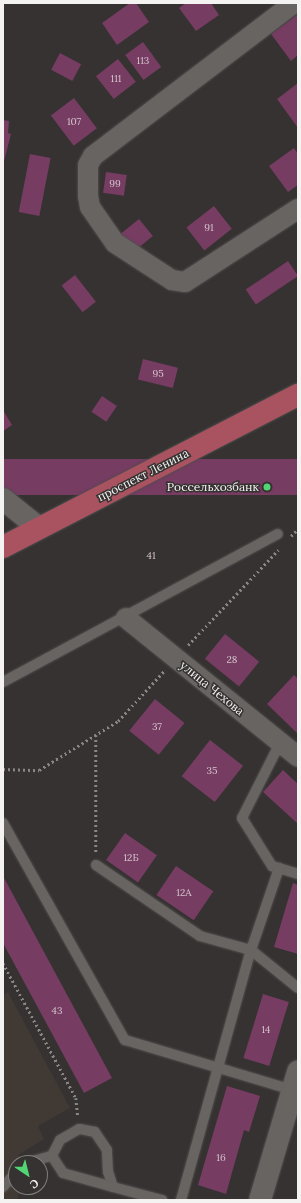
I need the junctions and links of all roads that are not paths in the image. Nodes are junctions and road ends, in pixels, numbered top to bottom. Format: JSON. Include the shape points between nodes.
{"nodes":[{"id":1,"x":294,"y":3,"type":"edge"},
{"id":2,"x":298,"y":209,"type":"edge"},
{"id":3,"x":293,"y":397,"type":"edge"},
{"id":4,"x":3,"y":499,"type":"edge"},
{"id":5,"x":39,"y":528,"type":"junction"},
{"id":6,"x":278,"y":534,"type":"dead end"},
{"id":7,"x":3,"y":547,"type":"edge"},
{"id":8,"x":126,"y":618,"type":"junction"},
{"id":9,"x":3,"y":682,"type":"edge"},
{"id":10,"x":280,"y":743,"type":"junction"},
{"id":11,"x":298,"y":757,"type":"edge"},
{"id":12,"x":3,"y":823,"type":"edge"},
{"id":13,"x":96,"y":865,"type":"road end"},
{"id":14,"x":279,"y":868,"type":"junction"},
{"id":15,"x":298,"y":874,"type":"edge"},
{"id":16,"x":251,"y":950,"type":"junction"},
{"id":17,"x":298,"y":988,"type":"edge"},
{"id":18,"x":218,"y":1068,"type":"junction"},
{"id":19,"x":295,"y":1081,"type":"edge"},
{"id":20,"x":52,"y":1156,"type":"junction"},
{"id":21,"x":48,"y":1157,"type":"edge"},
{"id":22,"x":114,"y":1187,"type":"junction"},
{"id":23,"x":162,"y":1200,"type":"edge"},
{"id":24,"x":181,"y":1200,"type":"edge"},
{"id":25,"x":260,"y":1200,"type":"edge"}],
"edges":[{"from":1,"to":2,"type":"street","via":[[93,156],[88,165],[88,196],[90,207],[114,243],[172,280],[185,282]]},
{"from":3,"to":5,"type":"main road","name":"проспект Ленина"},
{"from":4,"to":5,"type":"street"},
{"from":5,"to":7,"type":"main road","name":"проспект Ленина"},
{"from":6,"to":8,"type":"lane"},
{"from":8,"to":9,"type":"lane"},
{"from":8,"to":10,"type":"street","name":"улица Чехова"},
{"from":10,"to":11,"type":"street","name":"улица Чехова"},
{"from":10,"to":14,"type":"lane","via":[[242,818],[272,866]]},
{"from":12,"to":18,"type":"lane","via":[[126,1040]]},
{"from":13,"to":16,"type":"lane","via":[[200,936]]},
{"from":14,"to":15,"type":"lane"},
{"from":14,"to":16,"type":"lane"},
{"from":16,"to":17,"type":"lane"},
{"from":16,"to":18,"type":"lane"},
{"from":18,"to":19,"type":"lane"},
{"from":18,"to":24,"type":"lane"},
{"from":19,"to":25,"type":"street"},
{"from":20,"to":21,"type":"lane"},
{"from":20,"to":22,"type":"lane","via":[[62,1173]]},
{"from":20,"to":22,"type":"lane","via":[[60,1140],[79,1129],[95,1132],[107,1150],[108,1172]]},
{"from":22,"to":23,"type":"lane"}]}
